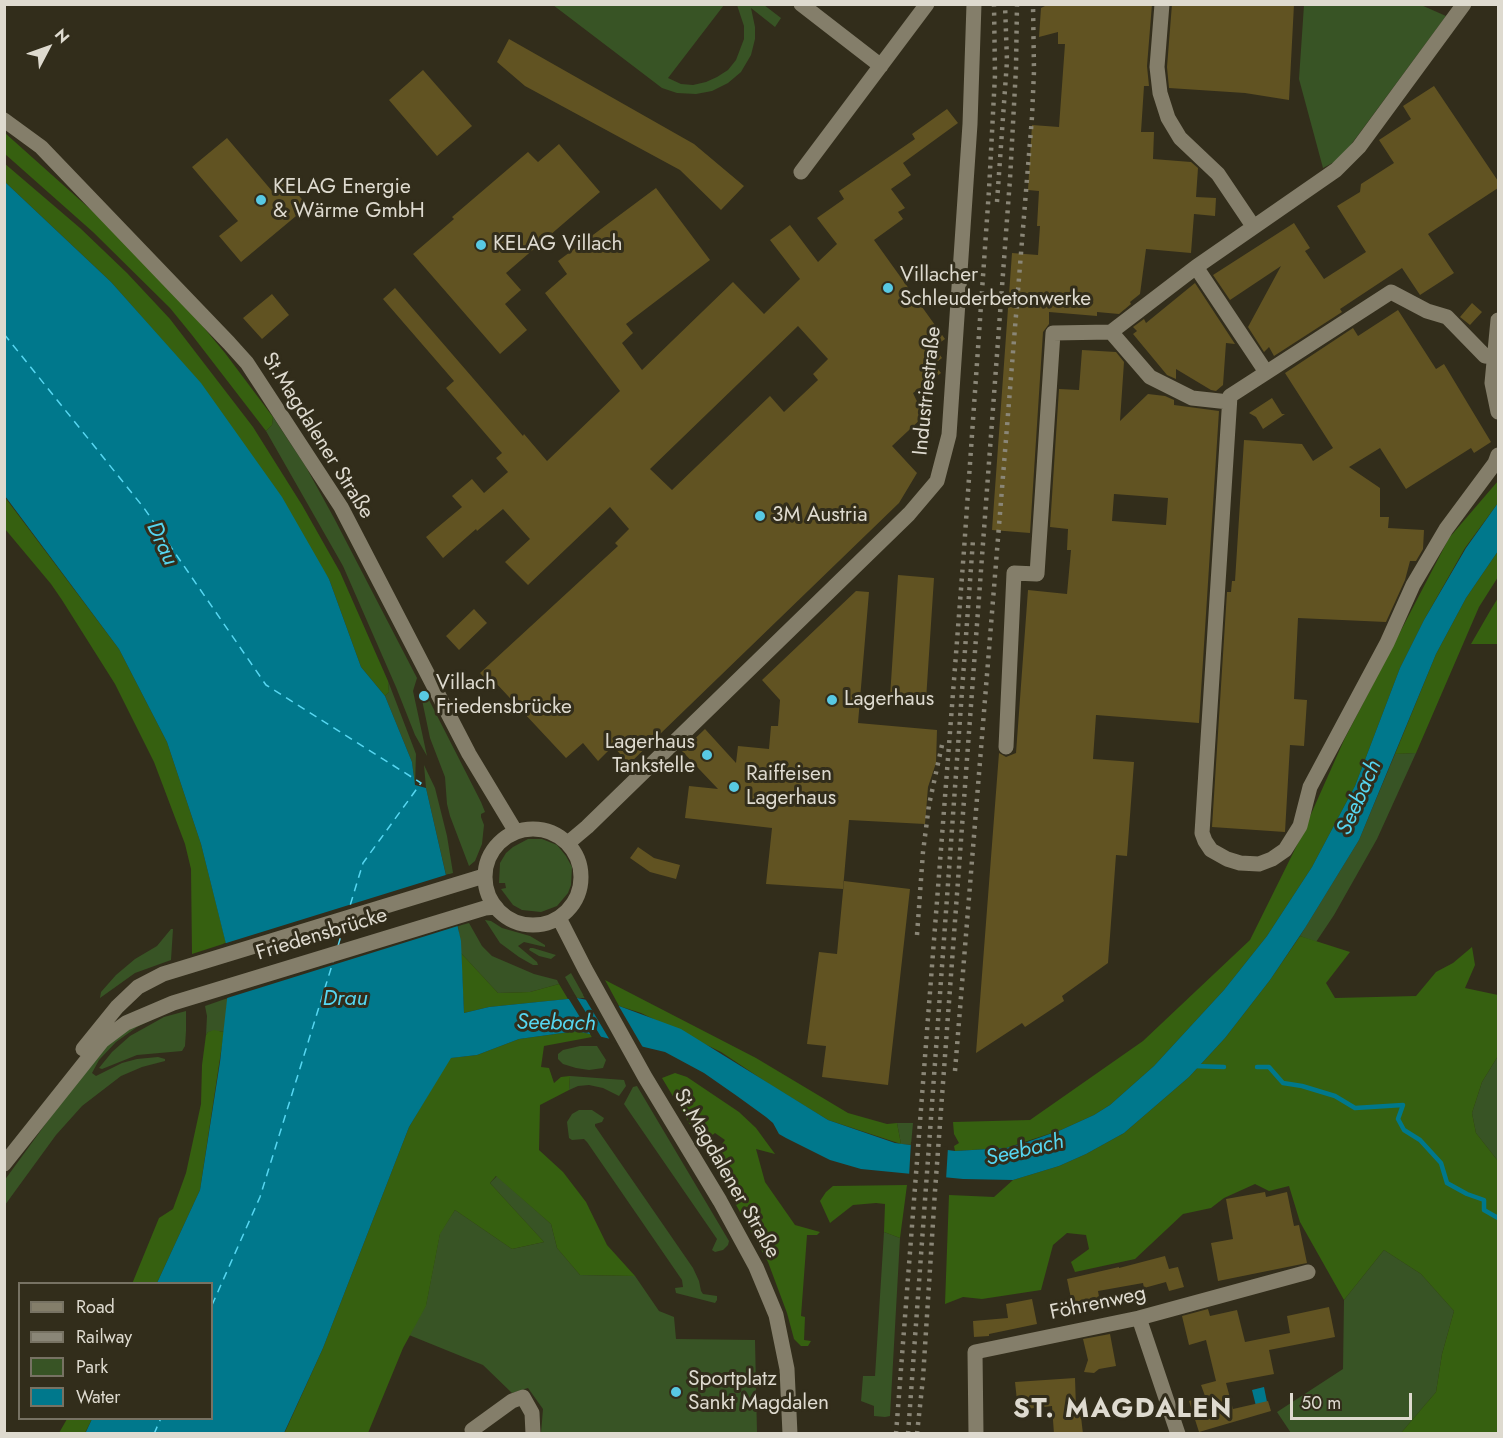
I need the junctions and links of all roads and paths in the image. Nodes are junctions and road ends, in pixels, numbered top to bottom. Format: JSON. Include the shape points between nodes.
{"nodes":[{"id":1,"x":801,"y":4,"type":"edge"},
{"id":2,"x":927,"y":4,"type":"edge"},
{"id":3,"x":974,"y":4,"type":"edge"},
{"id":4,"x":1162,"y":4,"type":"edge"},
{"id":5,"x":1464,"y":4,"type":"edge"},
{"id":6,"x":881,"y":66,"type":"junction"},
{"id":7,"x":4,"y":120,"type":"edge"},
{"id":8,"x":801,"y":172,"type":"dead end"},
{"id":9,"x":1253,"y":226,"type":"junction"},
{"id":10,"x":1196,"y":267,"type":"junction"},
{"id":11,"x":1498,"y":320,"type":"edge"},
{"id":12,"x":1112,"y":332,"type":"junction"},
{"id":13,"x":1495,"y":357,"type":"junction"},
{"id":14,"x":1266,"y":372,"type":"junction"},
{"id":15,"x":1230,"y":402,"type":"junction"},
{"id":16,"x":1498,"y":412,"type":"edge"},
{"id":17,"x":1498,"y":455,"type":"edge"},
{"id":18,"x":1006,"y":747,"type":"dead end"},
{"id":19,"x":516,"y":832,"type":"junction"},
{"id":20,"x":568,"y":843,"type":"junction"},
{"id":21,"x":480,"y":878,"type":"junction"},
{"id":22,"x":491,"y":908,"type":"junction"},
{"id":23,"x":559,"y":918,"type":"junction"},
{"id":24,"x":46,"y":1111,"type":"junction"},
{"id":25,"x":4,"y":1164,"type":"edge"},
{"id":26,"x":1308,"y":1272,"type":"dead end"},
{"id":27,"x":1139,"y":1318,"type":"junction"},
{"id":28,"x":472,"y":1430,"type":"dead end"},
{"id":29,"x":533,"y":1434,"type":"edge"},
{"id":30,"x":790,"y":1434,"type":"edge"},
{"id":31,"x":976,"y":1434,"type":"edge"},
{"id":32,"x":1178,"y":1434,"type":"edge"}],
"edges":[{"from":1,"to":6,"type":"street"},
{"from":2,"to":6,"type":"street"},
{"from":3,"to":20,"type":"street","name":"Industriestraße","via":[[949,435],[937,482],[909,514]]},
{"from":4,"to":9,"type":"street","via":[[1157,68],[1168,118],[1180,138],[1218,174]]},
{"from":5,"to":9,"type":"street","via":[[1348,159]]},
{"from":6,"to":8,"type":"street"},
{"from":7,"to":19,"type":"street","name":"St.Magdalener Straße","via":[[40,147],[247,363],[341,507],[469,754]]},
{"from":9,"to":10,"type":"street"},
{"from":10,"to":12,"type":"street"},
{"from":10,"to":14,"type":"street"},
{"from":11,"to":13,"type":"street"},
{"from":12,"to":15,"type":"street","via":[[1150,377],[1192,398]]},
{"from":12,"to":18,"type":"street","via":[[1053,333],[1037,574],[1014,573]]},
{"from":13,"to":14,"type":"street","via":[[1485,356],[1447,317],[1391,292]]},
{"from":13,"to":16,"type":"street","via":[[1492,383]]},
{"from":14,"to":15,"type":"street","via":[[1230,396]]},
{"from":15,"to":17,"type":"street","via":[[1203,833],[1211,850],[1240,863],[1259,864],[1285,850],[1300,826],[1310,788],[1388,643],[1413,585],[1446,529]]},
{"from":19,"to":20,"type":"street","via":[[536,829]]},
{"from":19,"to":21,"type":"street","via":[[497,846]]},
{"from":20,"to":23,"type":"street","via":[[581,869],[580,891]]},
{"from":21,"to":22,"type":"street"},
{"from":21,"to":24,"type":"street","name":"Friedensbrücke","via":[[164,974],[138,987],[86,1044]]},
{"from":22,"to":23,"type":"street","via":[[529,925]]},
{"from":22,"to":24,"type":"street","name":"Friedensbrücke","via":[[148,1012],[102,1041]]},
{"from":23,"to":30,"type":"street","name":"St.Magdalener Straße","via":[[645,1077],[756,1267],[776,1316],[787,1369]]},
{"from":24,"to":25,"type":"street"},
{"from":26,"to":27,"type":"street","name":"Föhrenweg"},
{"from":27,"to":31,"type":"street","name":"Föhrenweg","via":[[975,1352]]},
{"from":27,"to":32,"type":"street"},
{"from":28,"to":29,"type":"street","via":[[523,1397],[532,1413]]}]}
